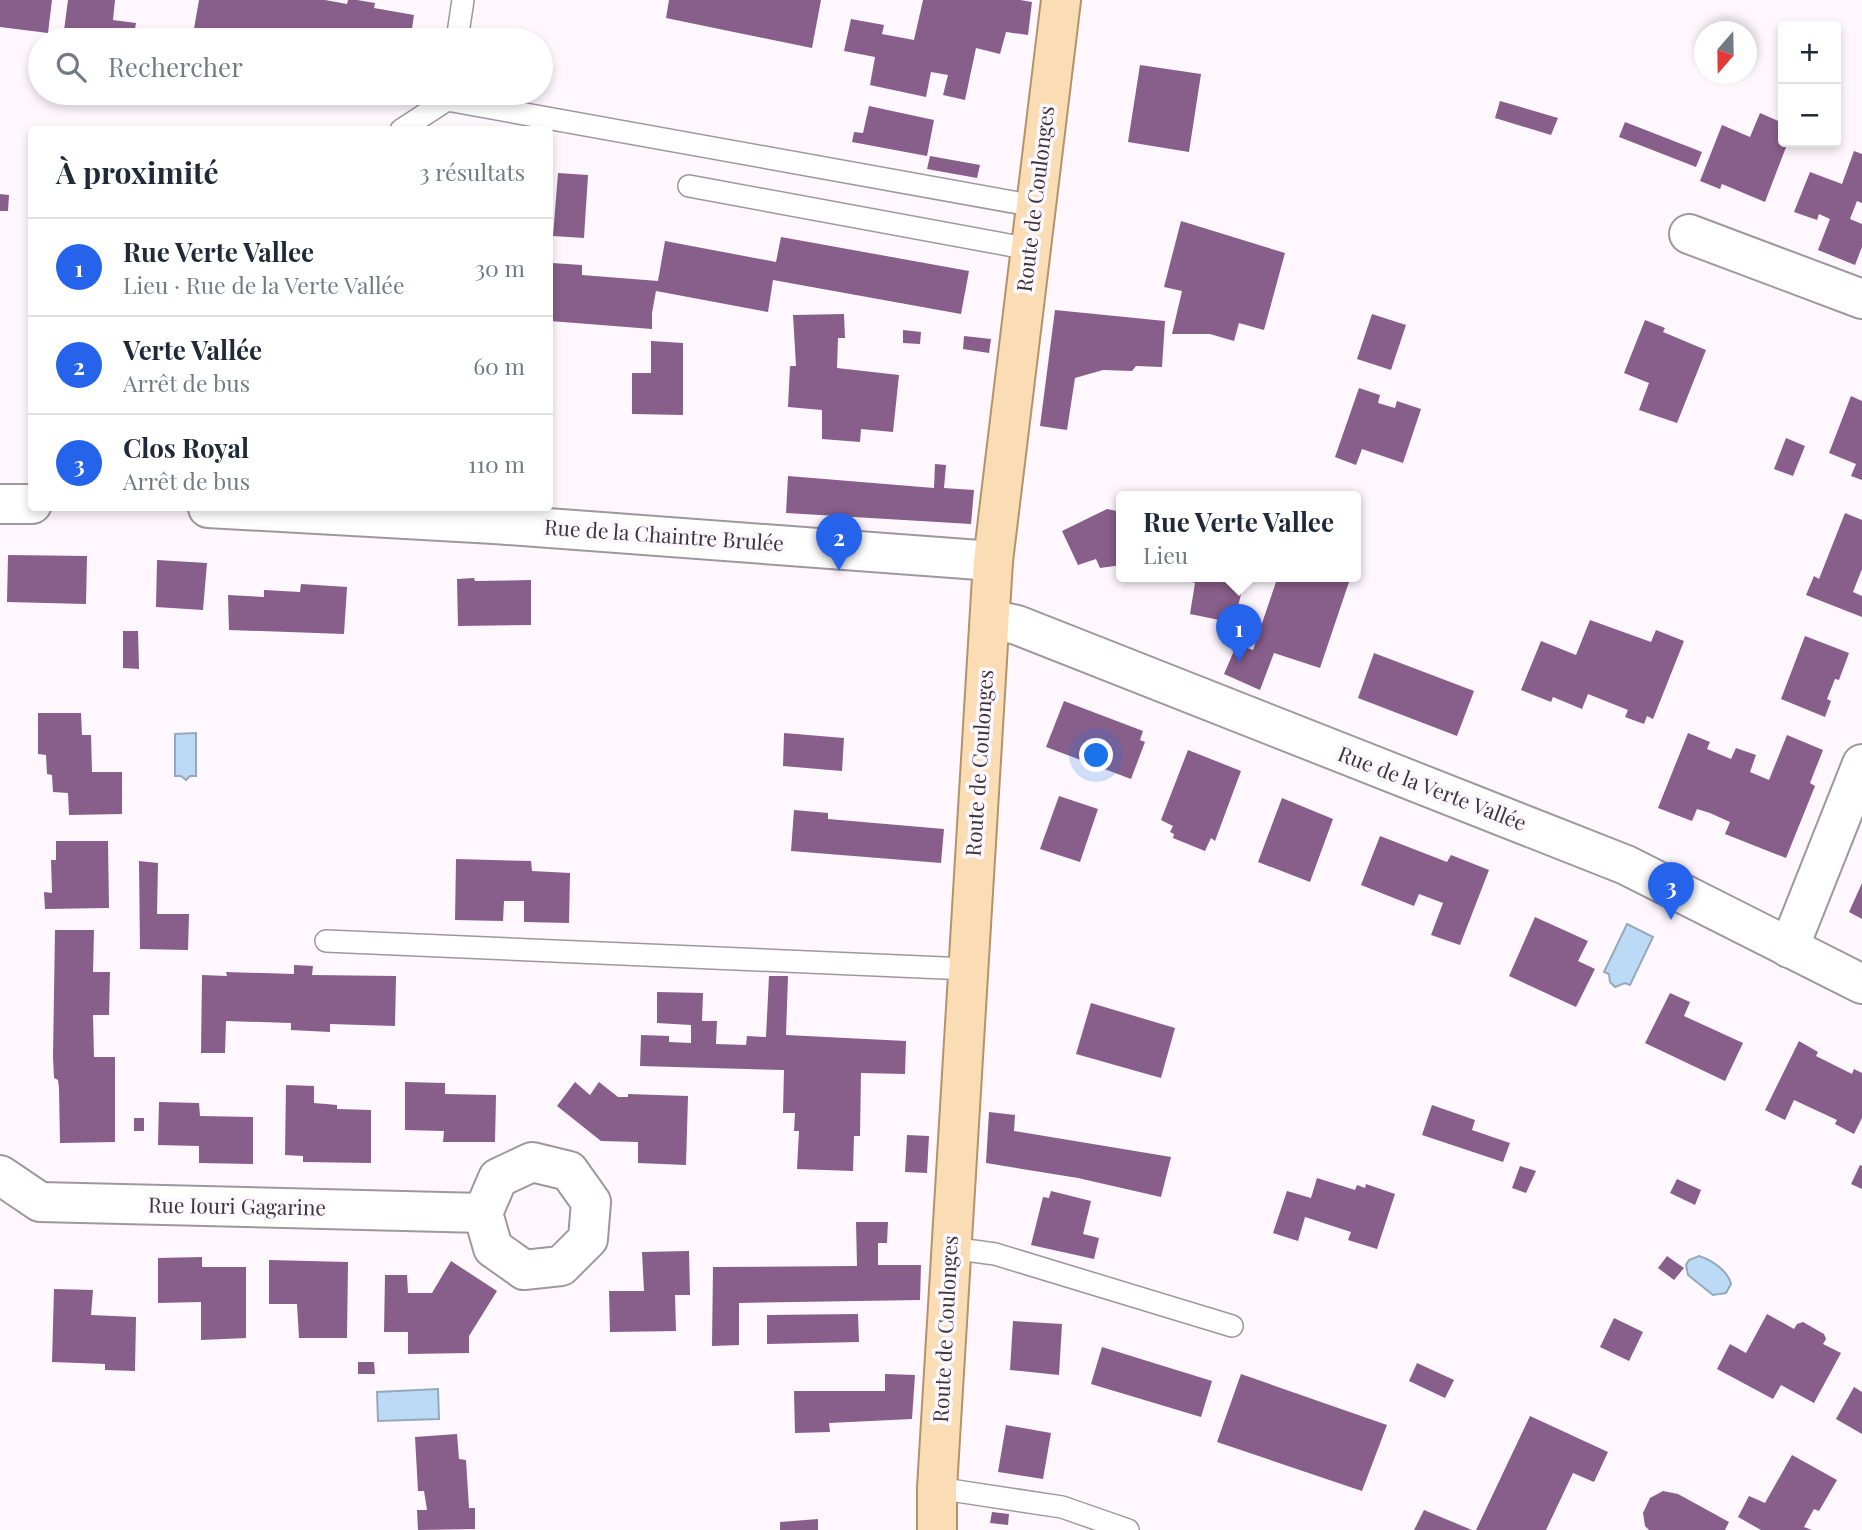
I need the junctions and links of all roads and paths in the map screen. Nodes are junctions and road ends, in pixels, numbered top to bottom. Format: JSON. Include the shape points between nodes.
{"nodes":[{"id":1,"x":463,"y":0,"type":"edge"},
{"id":2,"x":1061,"y":0,"type":"edge"},
{"id":3,"x":459,"y":28,"type":"edge"},
{"id":4,"x":436,"y":105,"type":"edge"},
{"id":5,"x":496,"y":105,"type":"edge"},
{"id":6,"x":407,"y":126,"type":"edge"},
{"id":7,"x":689,"y":186,"type":"dead end"},
{"id":8,"x":1035,"y":205,"type":"junction"},
{"id":9,"x":1689,"y":234,"type":"dead end"},
{"id":10,"x":1030,"y":249,"type":"junction"},
{"id":11,"x":1862,"y":299,"type":"edge"},
{"id":12,"x":0,"y":504,"type":"edge"},
{"id":13,"x":28,"y":504,"type":"edge"},
{"id":14,"x":263,"y":511,"type":"edge"},
{"id":15,"x":993,"y":561,"type":"junction"},
{"id":16,"x":990,"y":619,"type":"junction"},
{"id":17,"x":1862,"y":764,"type":"edge"},
{"id":18,"x":326,"y":942,"type":"dead end"},
{"id":19,"x":1789,"y":948,"type":"junction"},
{"id":20,"x":967,"y":969,"type":"junction"},
{"id":21,"x":1862,"y":984,"type":"edge"},
{"id":22,"x":0,"y":1175,"type":"edge"},
{"id":23,"x":483,"y":1213,"type":"dead end"},
{"id":24,"x":951,"y":1248,"type":"junction"},
{"id":25,"x":1232,"y":1326,"type":"dead end"},
{"id":26,"x":937,"y":1489,"type":"junction"},
{"id":27,"x":937,"y":1530,"type":"edge"},
{"id":28,"x":1128,"y":1530,"type":"edge"}],
"edges":[{"from":1,"to":3,"type":"lane"},
{"from":2,"to":8,"type":"main road","name":"Route de Coulonges"},
{"from":4,"to":6,"type":"lane"},
{"from":5,"to":8,"type":"lane"},
{"from":7,"to":10,"type":"lane"},
{"from":8,"to":10,"type":"main road","name":"Route de Coulonges"},
{"from":9,"to":11,"type":"street"},
{"from":10,"to":15,"type":"main road","name":"Route de Coulonges"},
{"from":12,"to":13,"type":"street"},
{"from":14,"to":15,"type":"street","name":"Rue de la Chaintre Brulée","via":[[522,525]]},
{"from":15,"to":16,"type":"main road","name":"Route de Coulonges"},
{"from":16,"to":19,"type":"street","name":"Rue de la Verte Vallée","via":[[1017,625],[1626,865]]},
{"from":16,"to":20,"type":"main road","name":"Route de Coulonges"},
{"from":17,"to":19,"type":"street"},
{"from":18,"to":20,"type":"lane"},
{"from":19,"to":21,"type":"street","name":"Rue de la Verte Vallée"},
{"from":20,"to":24,"type":"main road","name":"Route de Coulonges"},
{"from":22,"to":23,"type":"street","name":"Rue Iouri Gagarine","via":[[40,1202]]},
{"from":24,"to":25,"type":"lane","via":[[995,1254]]},
{"from":24,"to":26,"type":"main road","name":"Route de Coulonges"},
{"from":26,"to":27,"type":"main road","name":"Route de Coulonges"},
{"from":26,"to":28,"type":"lane","via":[[1062,1507]]}]}
